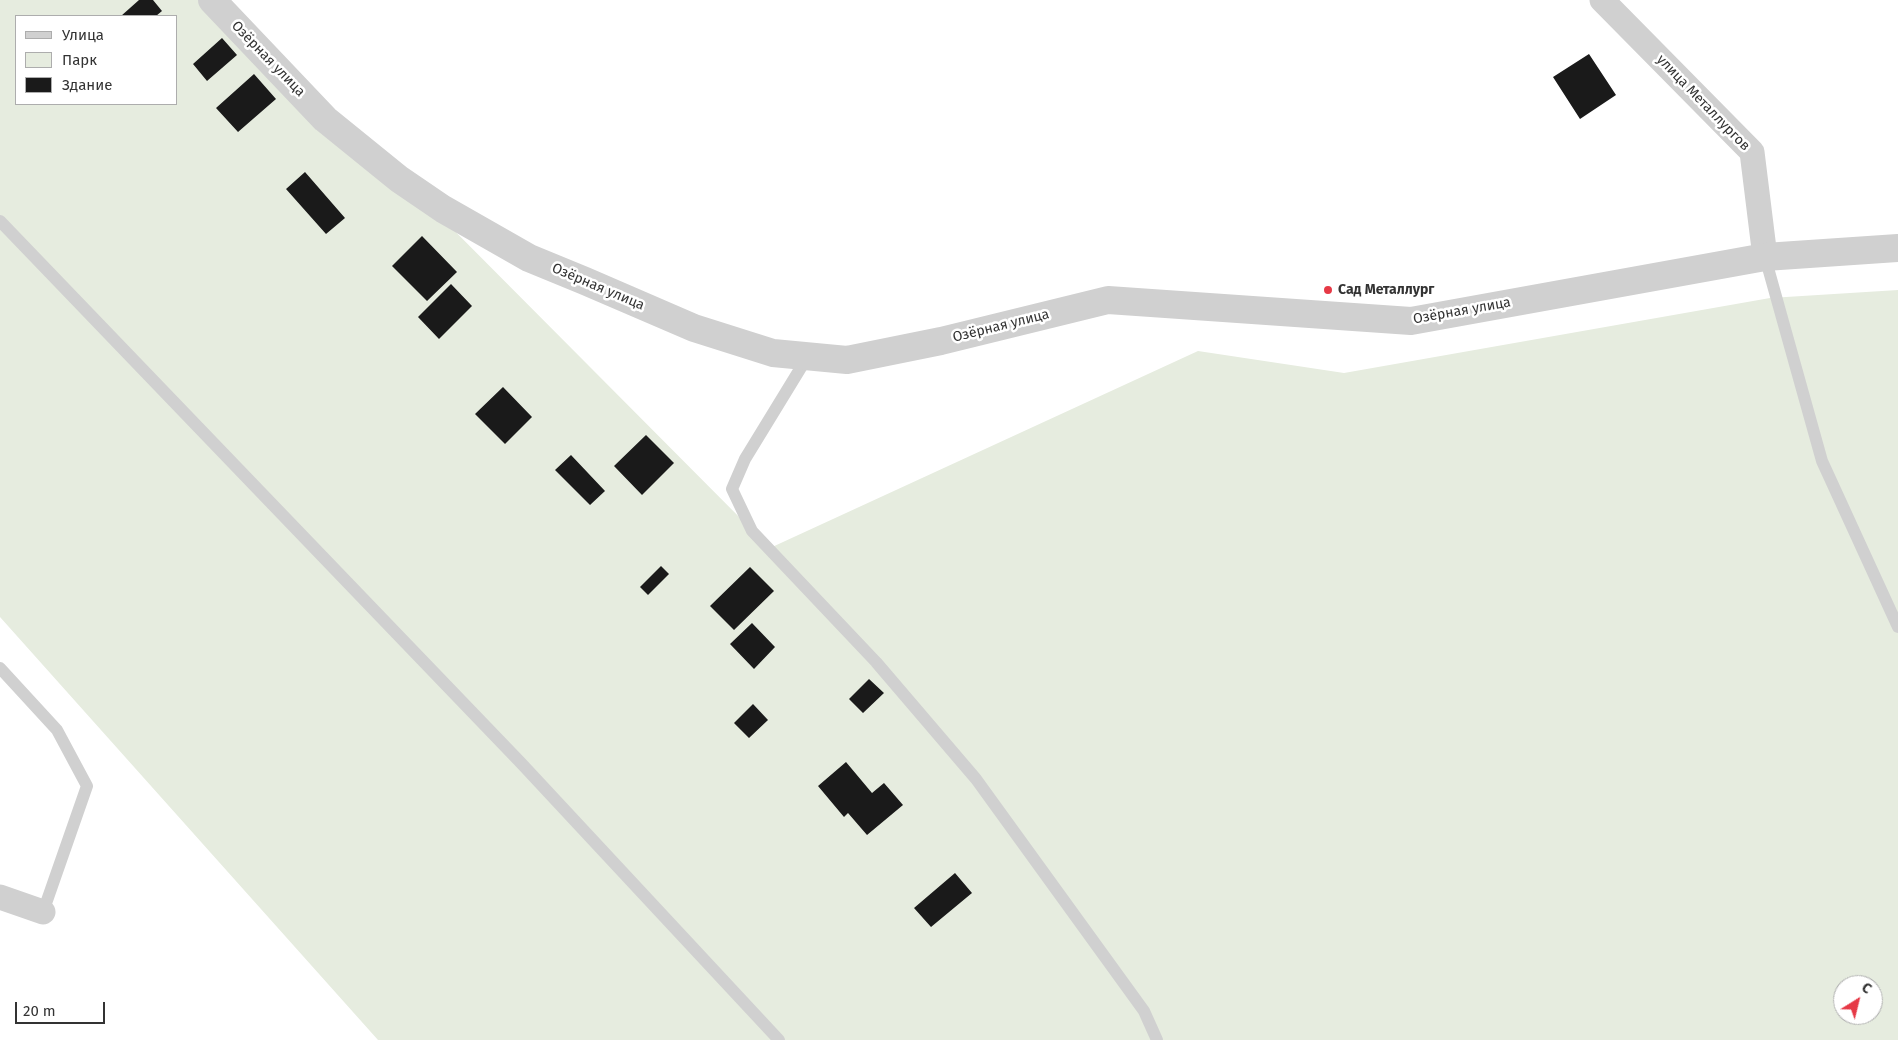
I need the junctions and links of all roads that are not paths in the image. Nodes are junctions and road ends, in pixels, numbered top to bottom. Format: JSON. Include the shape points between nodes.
{"nodes":[{"id":1,"x":212,"y":0,"type":"edge"},
{"id":2,"x":1611,"y":4,"type":"edge"},
{"id":3,"x":0,"y":221,"type":"edge"},
{"id":4,"x":1898,"y":248,"type":"edge"},
{"id":5,"x":1765,"y":257,"type":"junction"},
{"id":6,"x":808,"y":356,"type":"junction"},
{"id":7,"x":1898,"y":627,"type":"edge"},
{"id":8,"x":0,"y":668,"type":"edge"},
{"id":9,"x":0,"y":897,"type":"edge"},
{"id":10,"x":43,"y":912,"type":"joint"},
{"id":11,"x":778,"y":1040,"type":"edge"},
{"id":12,"x":1157,"y":1040,"type":"edge"}],
"edges":[{"from":1,"to":6,"type":"street","name":"Озёрная улица","via":[[325,119],[399,179],[443,209],[529,258],[694,328],[774,353]]},
{"from":2,"to":5,"type":"street","name":"улица Металлургов","via":[[1752,152]]},
{"from":3,"to":11,"type":"lane","via":[[514,756]]},
{"from":4,"to":5,"type":"street","name":"Озёрная улица"},
{"from":5,"to":6,"type":"street","name":"Озёрная улица","via":[[1411,321],[1108,300],[941,341],[847,360]]},
{"from":5,"to":7,"type":"lane","via":[[1822,461]]},
{"from":6,"to":12,"type":"lane","via":[[745,459],[732,489],[752,532],[876,662],[976,779],[1144,1011]]},
{"from":8,"to":10,"type":"lane","via":[[57,730],[87,786]]},
{"from":9,"to":10,"type":"street"}]}
